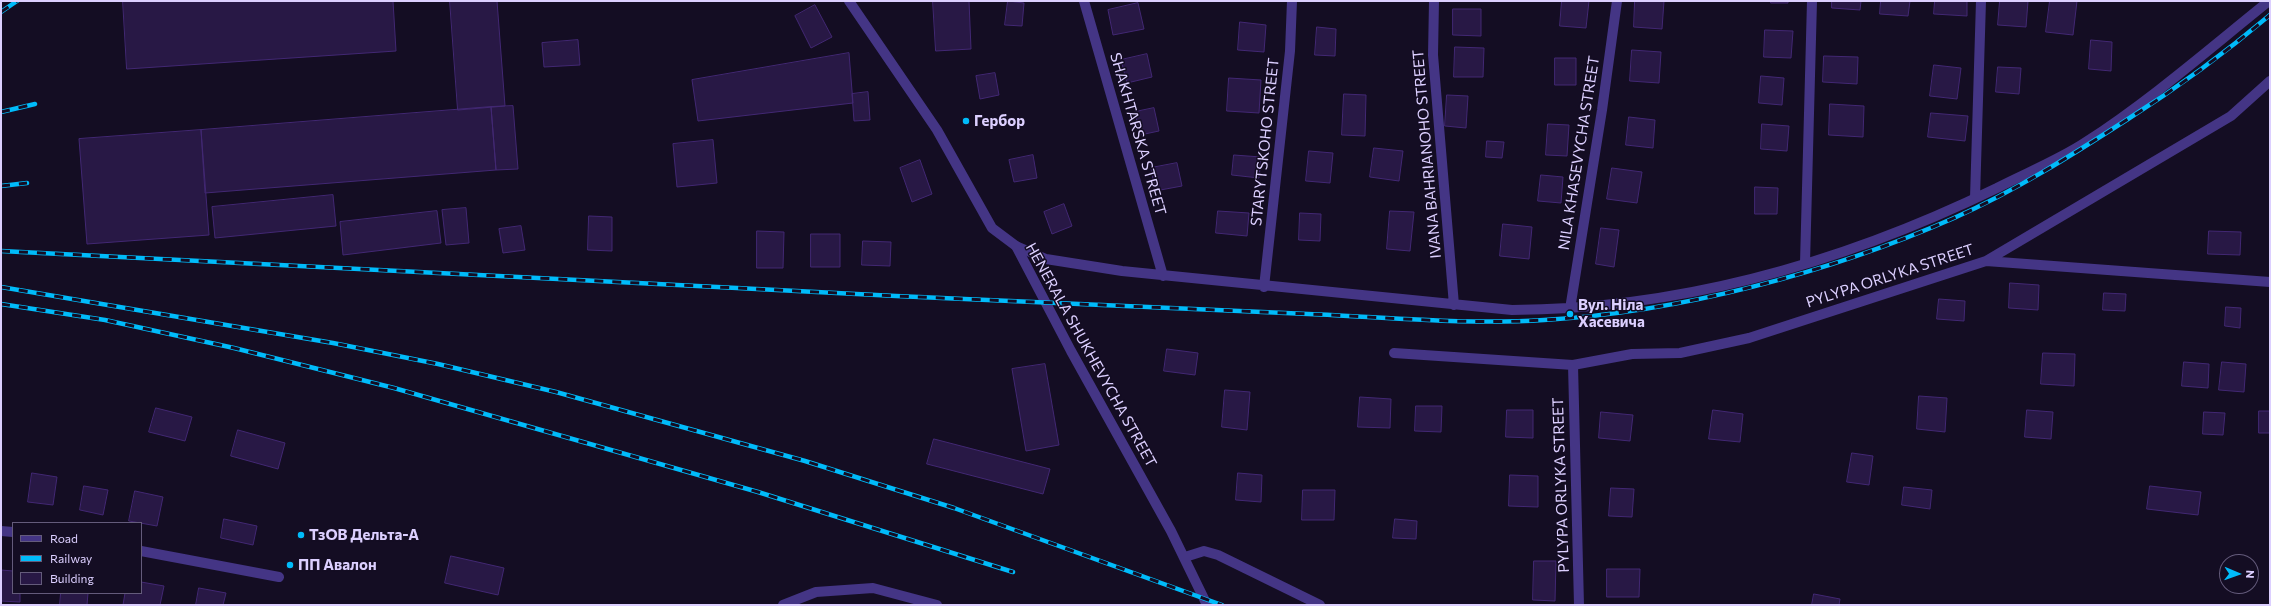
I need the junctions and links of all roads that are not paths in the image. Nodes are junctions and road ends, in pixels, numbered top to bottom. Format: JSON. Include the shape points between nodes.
{"nodes":[{"id":1,"x":849,"y":1,"type":"edge"},
{"id":2,"x":1084,"y":1,"type":"edge"},
{"id":3,"x":1292,"y":1,"type":"edge"},
{"id":4,"x":1434,"y":1,"type":"edge"},
{"id":5,"x":1616,"y":1,"type":"edge"},
{"id":6,"x":1812,"y":1,"type":"edge"},
{"id":7,"x":1982,"y":1,"type":"edge"},
{"id":8,"x":2269,"y":1,"type":"edge"},
{"id":9,"x":2270,"y":81,"type":"edge"},
{"id":10,"x":1975,"y":198,"type":"junction"},
{"id":11,"x":1016,"y":246,"type":"junction"},
{"id":12,"x":1986,"y":261,"type":"junction"},
{"id":13,"x":1805,"y":263,"type":"junction"},
{"id":14,"x":1163,"y":276,"type":"junction"},
{"id":15,"x":2270,"y":282,"type":"edge"},
{"id":16,"x":1264,"y":287,"type":"junction"},
{"id":17,"x":1454,"y":305,"type":"junction"},
{"id":18,"x":1570,"y":309,"type":"junction"},
{"id":19,"x":1394,"y":353,"type":"dead end"},
{"id":20,"x":1573,"y":365,"type":"junction"},
{"id":21,"x":1,"y":531,"type":"edge"},
{"id":22,"x":12,"y":532,"type":"edge"},
{"id":23,"x":142,"y":551,"type":"edge"},
{"id":24,"x":1185,"y":557,"type":"junction"},
{"id":25,"x":279,"y":577,"type":"dead end"},
{"id":26,"x":783,"y":605,"type":"edge"},
{"id":27,"x":936,"y":605,"type":"edge"},
{"id":28,"x":1207,"y":605,"type":"edge"},
{"id":29,"x":1320,"y":605,"type":"edge"},
{"id":30,"x":1579,"y":605,"type":"edge"}],
"edges":[{"from":1,"to":11,"type":"street","name":"HENERALA SHUKHEVYCHA STREET","via":[[937,130],[992,228]]},
{"from":2,"to":14,"type":"street","name":"SHAKHTARSKA STREET"},
{"from":3,"to":16,"type":"street","name":"STARYTSKOHO STREET","via":[[1290,51]]},
{"from":4,"to":17,"type":"street","name":"IVANA BAHRIANOHO STREET","via":[[1433,56]]},
{"from":5,"to":18,"type":"street","name":"NILA KHASEVYCHA STREET","via":[[1602,110]]},
{"from":6,"to":13,"type":"street"},
{"from":7,"to":10,"type":"street"},
{"from":8,"to":10,"type":"street","via":[[2140,104],[2084,143]]},
{"from":9,"to":12,"type":"street","via":[[2231,116]]},
{"from":10,"to":13,"type":"street","via":[[1868,244]]},
{"from":11,"to":14,"type":"street","via":[[1046,259]]},
{"from":11,"to":24,"type":"street","name":"HENERALA SHUKHEVYCHA STREET"},
{"from":12,"to":15,"type":"street","name":"PYLYPA ORLYKA STREET"},
{"from":12,"to":20,"type":"street","name":"PYLYPA ORLYKA STREET","via":[[1749,338],[1680,353],[1632,354]]},
{"from":13,"to":18,"type":"street","via":[[1729,285],[1650,300]]},
{"from":14,"to":16,"type":"street"},
{"from":16,"to":17,"type":"street"},
{"from":17,"to":18,"type":"street","via":[[1512,310]]},
{"from":19,"to":20,"type":"street","name":"PYLYPA ORLYKA STREET"},
{"from":20,"to":30,"type":"street","name":"PYLYPA ORLYKA STREET"},
{"from":21,"to":22,"type":"street"},
{"from":23,"to":25,"type":"street"},
{"from":24,"to":28,"type":"street","name":"HENERALA SHUKHEVYCHA STREET"},
{"from":24,"to":29,"type":"street","via":[[1204,551],[1218,555]]},
{"from":26,"to":27,"type":"street","via":[[816,592],[873,588]]}]}
